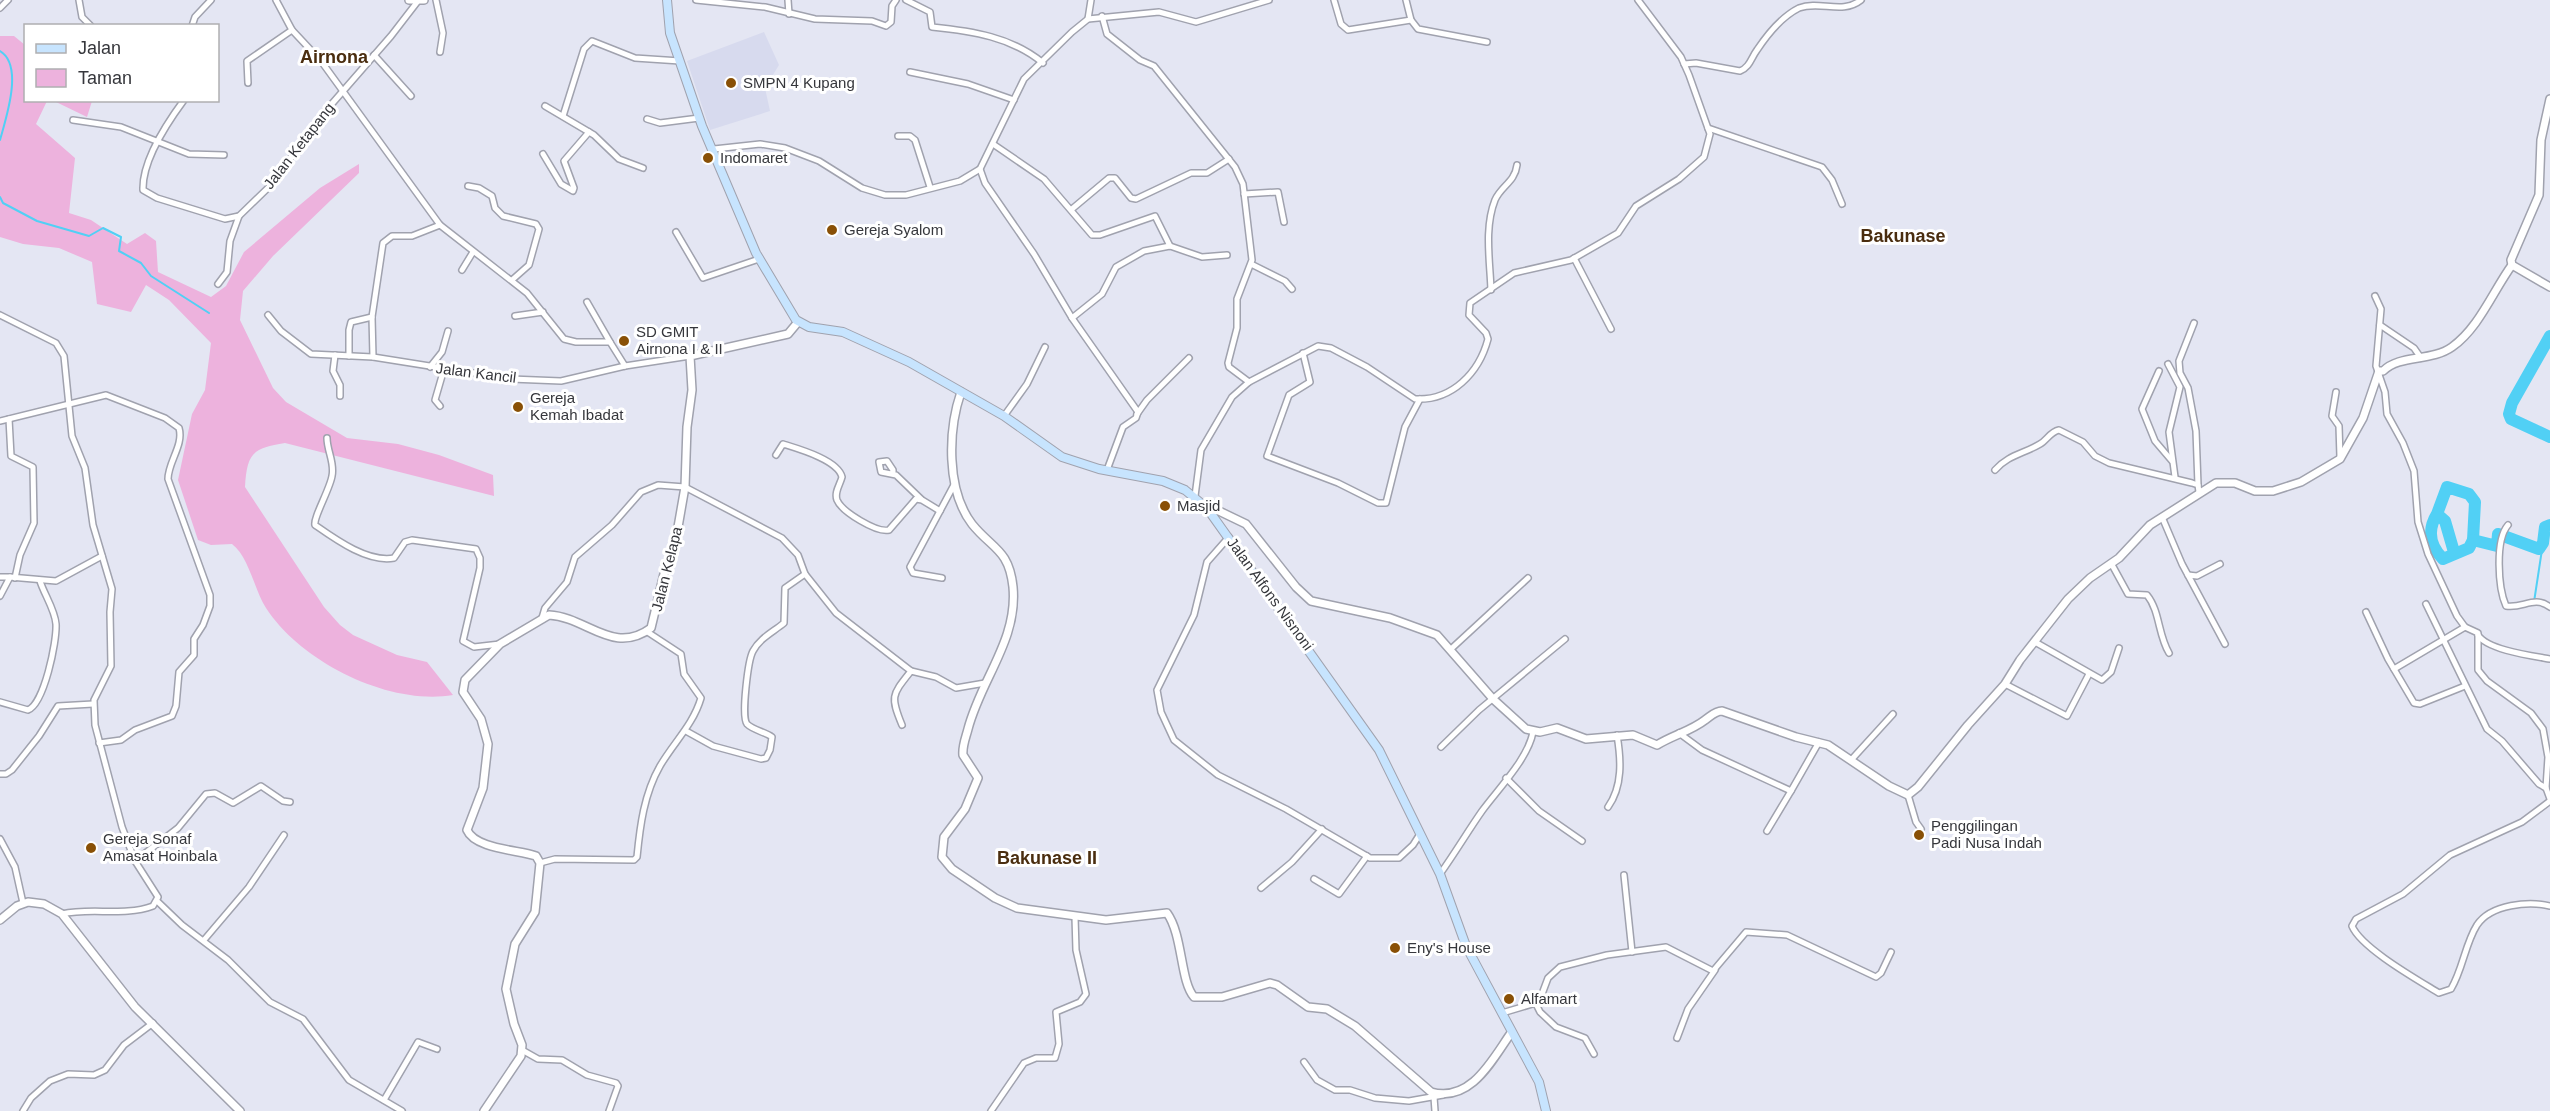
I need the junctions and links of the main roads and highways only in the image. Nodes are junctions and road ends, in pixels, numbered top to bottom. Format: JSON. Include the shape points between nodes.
{"nodes":[{"id":1,"x":667,"y":0,"type":"edge"},
{"id":2,"x":1546,"y":1111,"type":"edge"}],
"edges":[{"from":1,"to":2,"type":"main road","name":"Jalan Alfons Nisnoni","via":[[670,33],[699,118],[759,259],[798,322],[843,332],[909,362],[1004,416],[1062,457],[1157,480],[1195,496],[1208,509],[1369,734],[1440,874],[1467,946],[1539,1082]]}]}
